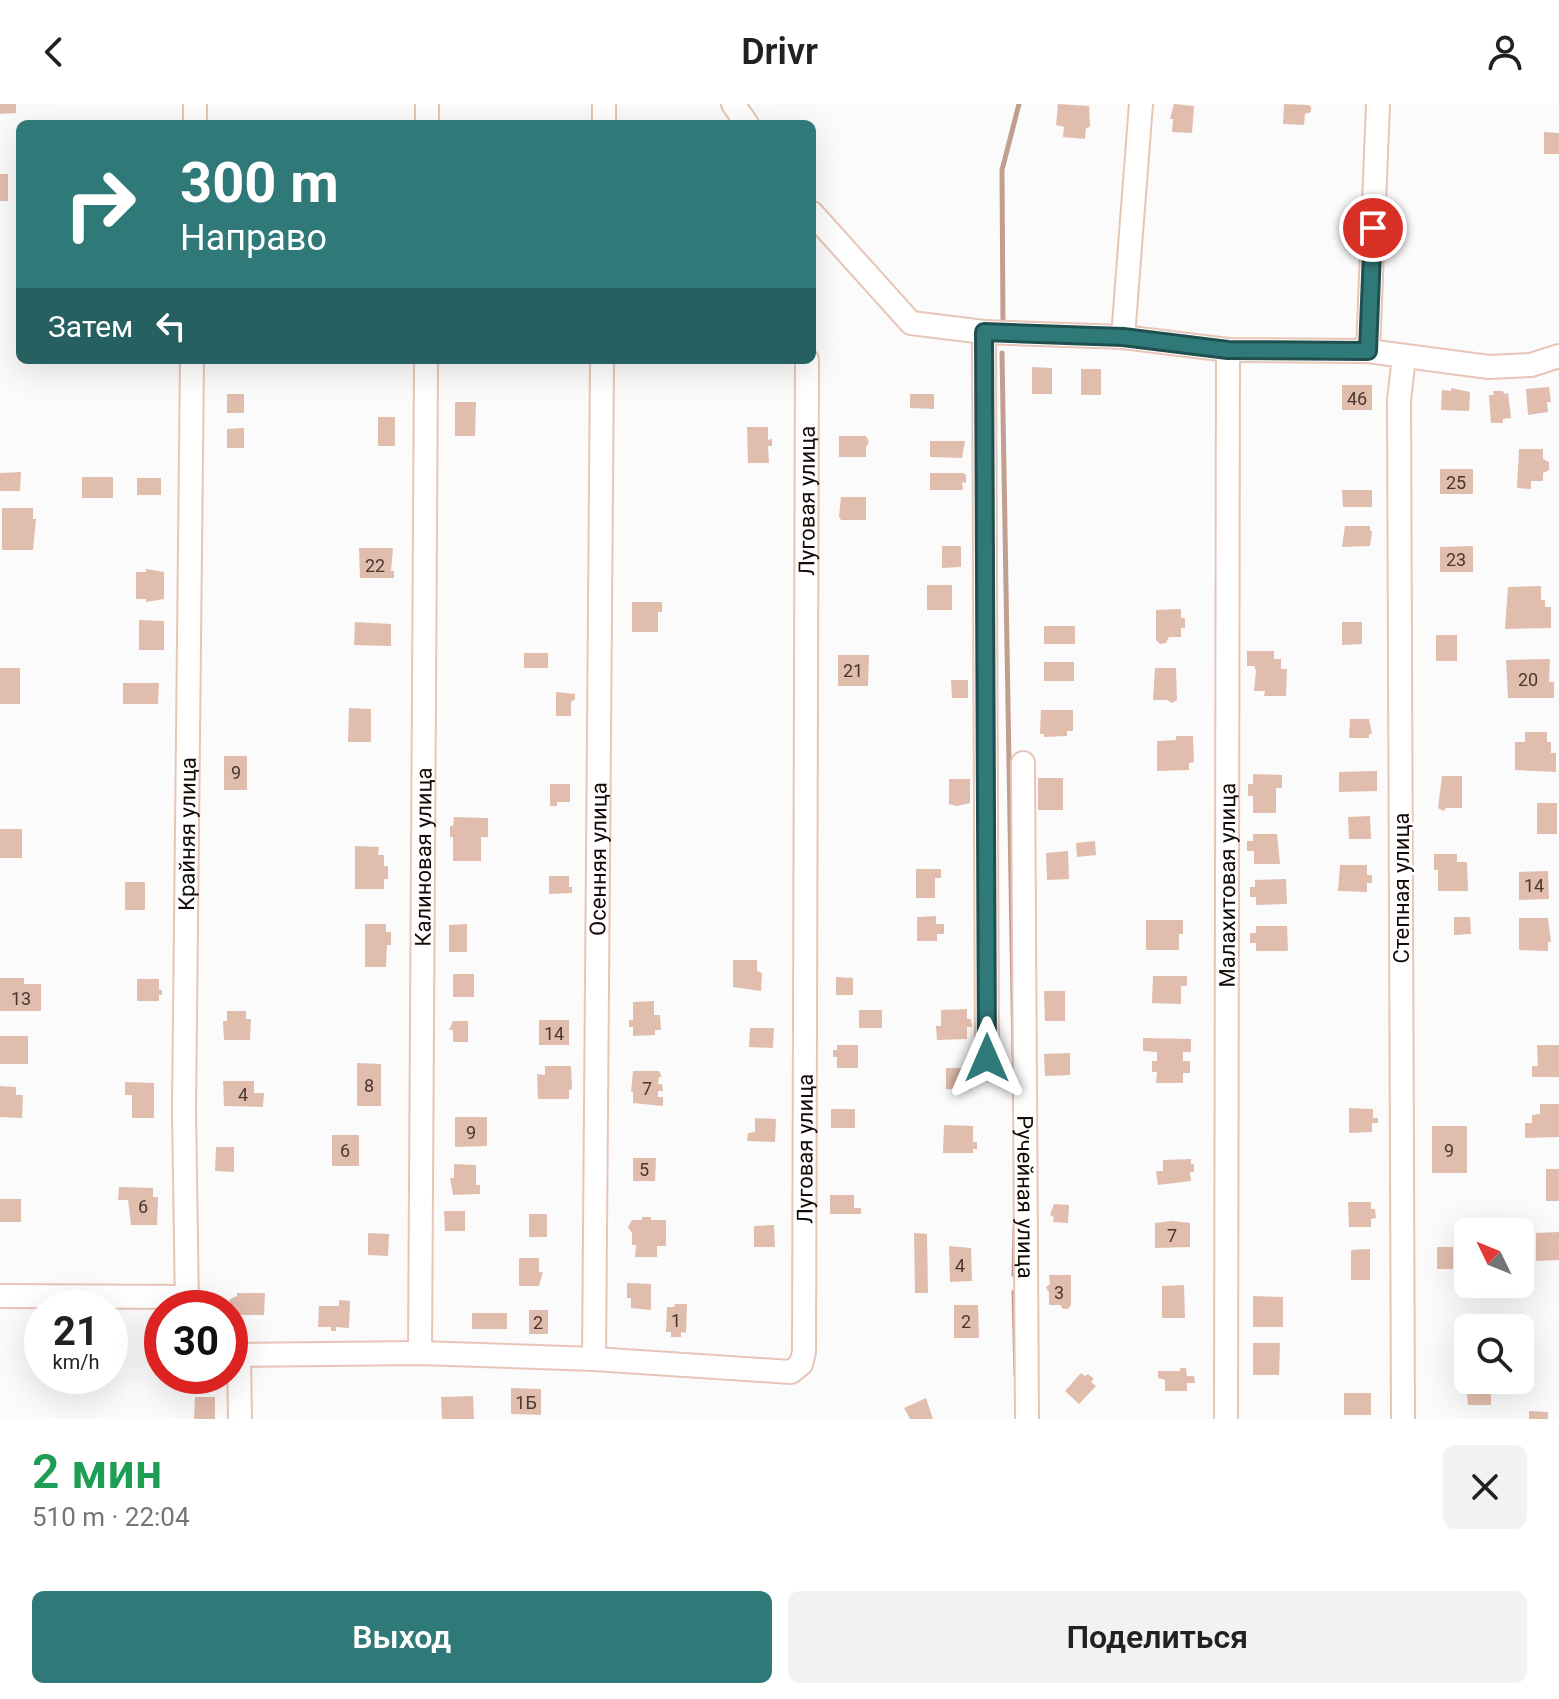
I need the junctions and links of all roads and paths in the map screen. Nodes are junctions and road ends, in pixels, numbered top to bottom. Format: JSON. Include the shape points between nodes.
{"nodes":[{"id":1,"x":1141,"y":104,"type":"edge"},
{"id":2,"x":1378,"y":104,"type":"edge"},
{"id":3,"x":816,"y":217,"type":"edge"},
{"id":4,"x":984,"y":332,"type":"junction"},
{"id":5,"x":1123,"y":337,"type":"junction"},
{"id":6,"x":1228,"y":350,"type":"junction"},
{"id":7,"x":1368,"y":351,"type":"junction"},
{"id":8,"x":1559,"y":356,"type":"edge"},
{"id":9,"x":1404,"y":357,"type":"junction"},
{"id":10,"x":192,"y":364,"type":"edge"},
{"id":11,"x":426,"y":364,"type":"edge"},
{"id":12,"x":602,"y":364,"type":"edge"},
{"id":13,"x":807,"y":364,"type":"edge"},
{"id":14,"x":1023,"y":763,"type":"dead end"},
{"id":15,"x":1025,"y":928,"type":"junction"},
{"id":16,"x":987,"y":929,"type":"junction"},
{"id":17,"x":987,"y":1058,"type":"dead end"},
{"id":18,"x":187,"y":1290,"type":"edge"},
{"id":19,"x":0,"y":1296,"type":"edge"},
{"id":20,"x":144,"y":1301,"type":"edge"},
{"id":21,"x":420,"y":1353,"type":"junction"},
{"id":22,"x":248,"y":1356,"type":"edge"},
{"id":23,"x":594,"y":1359,"type":"junction"},
{"id":24,"x":238,"y":1394,"type":"edge"},
{"id":25,"x":240,"y":1419,"type":"edge"},
{"id":26,"x":1027,"y":1419,"type":"edge"},
{"id":27,"x":1226,"y":1419,"type":"edge"},
{"id":28,"x":1403,"y":1419,"type":"edge"}],
"edges":[{"from":1,"to":5,"type":"street"},
{"from":2,"to":7,"type":"street"},
{"from":3,"to":4,"type":"street","via":[[911,323]]},
{"from":4,"to":5,"type":"street"},
{"from":4,"to":16,"type":"street"},
{"from":5,"to":6,"type":"street"},
{"from":6,"to":7,"type":"street"},
{"from":6,"to":27,"type":"street","name":"Малахитовая улица"},
{"from":7,"to":9,"type":"street"},
{"from":8,"to":9,"type":"street","via":[[1531,365],[1489,367]]},
{"from":9,"to":28,"type":"street","name":"Степная улица","via":[[1399,400]]},
{"from":10,"to":18,"type":"street","name":"Крайняя улица"},
{"from":11,"to":21,"type":"street","name":"Калиновая улица"},
{"from":12,"to":23,"type":"street","name":"Осенняя улица"},
{"from":13,"to":23,"type":"street","name":"Луговая улица","via":[[804,1352],[801,1364],[791,1372]]},
{"from":14,"to":15,"type":"street","name":"Ручейная улица"},
{"from":15,"to":16,"type":"street"},
{"from":15,"to":26,"type":"street","name":"Ручейная улица"},
{"from":16,"to":17,"type":"street"},
{"from":19,"to":20,"type":"street"},
{"from":21,"to":22,"type":"street","name":"Луговая улица"},
{"from":21,"to":23,"type":"street","name":"Луговая улица"},
{"from":24,"to":25,"type":"street"}]}
